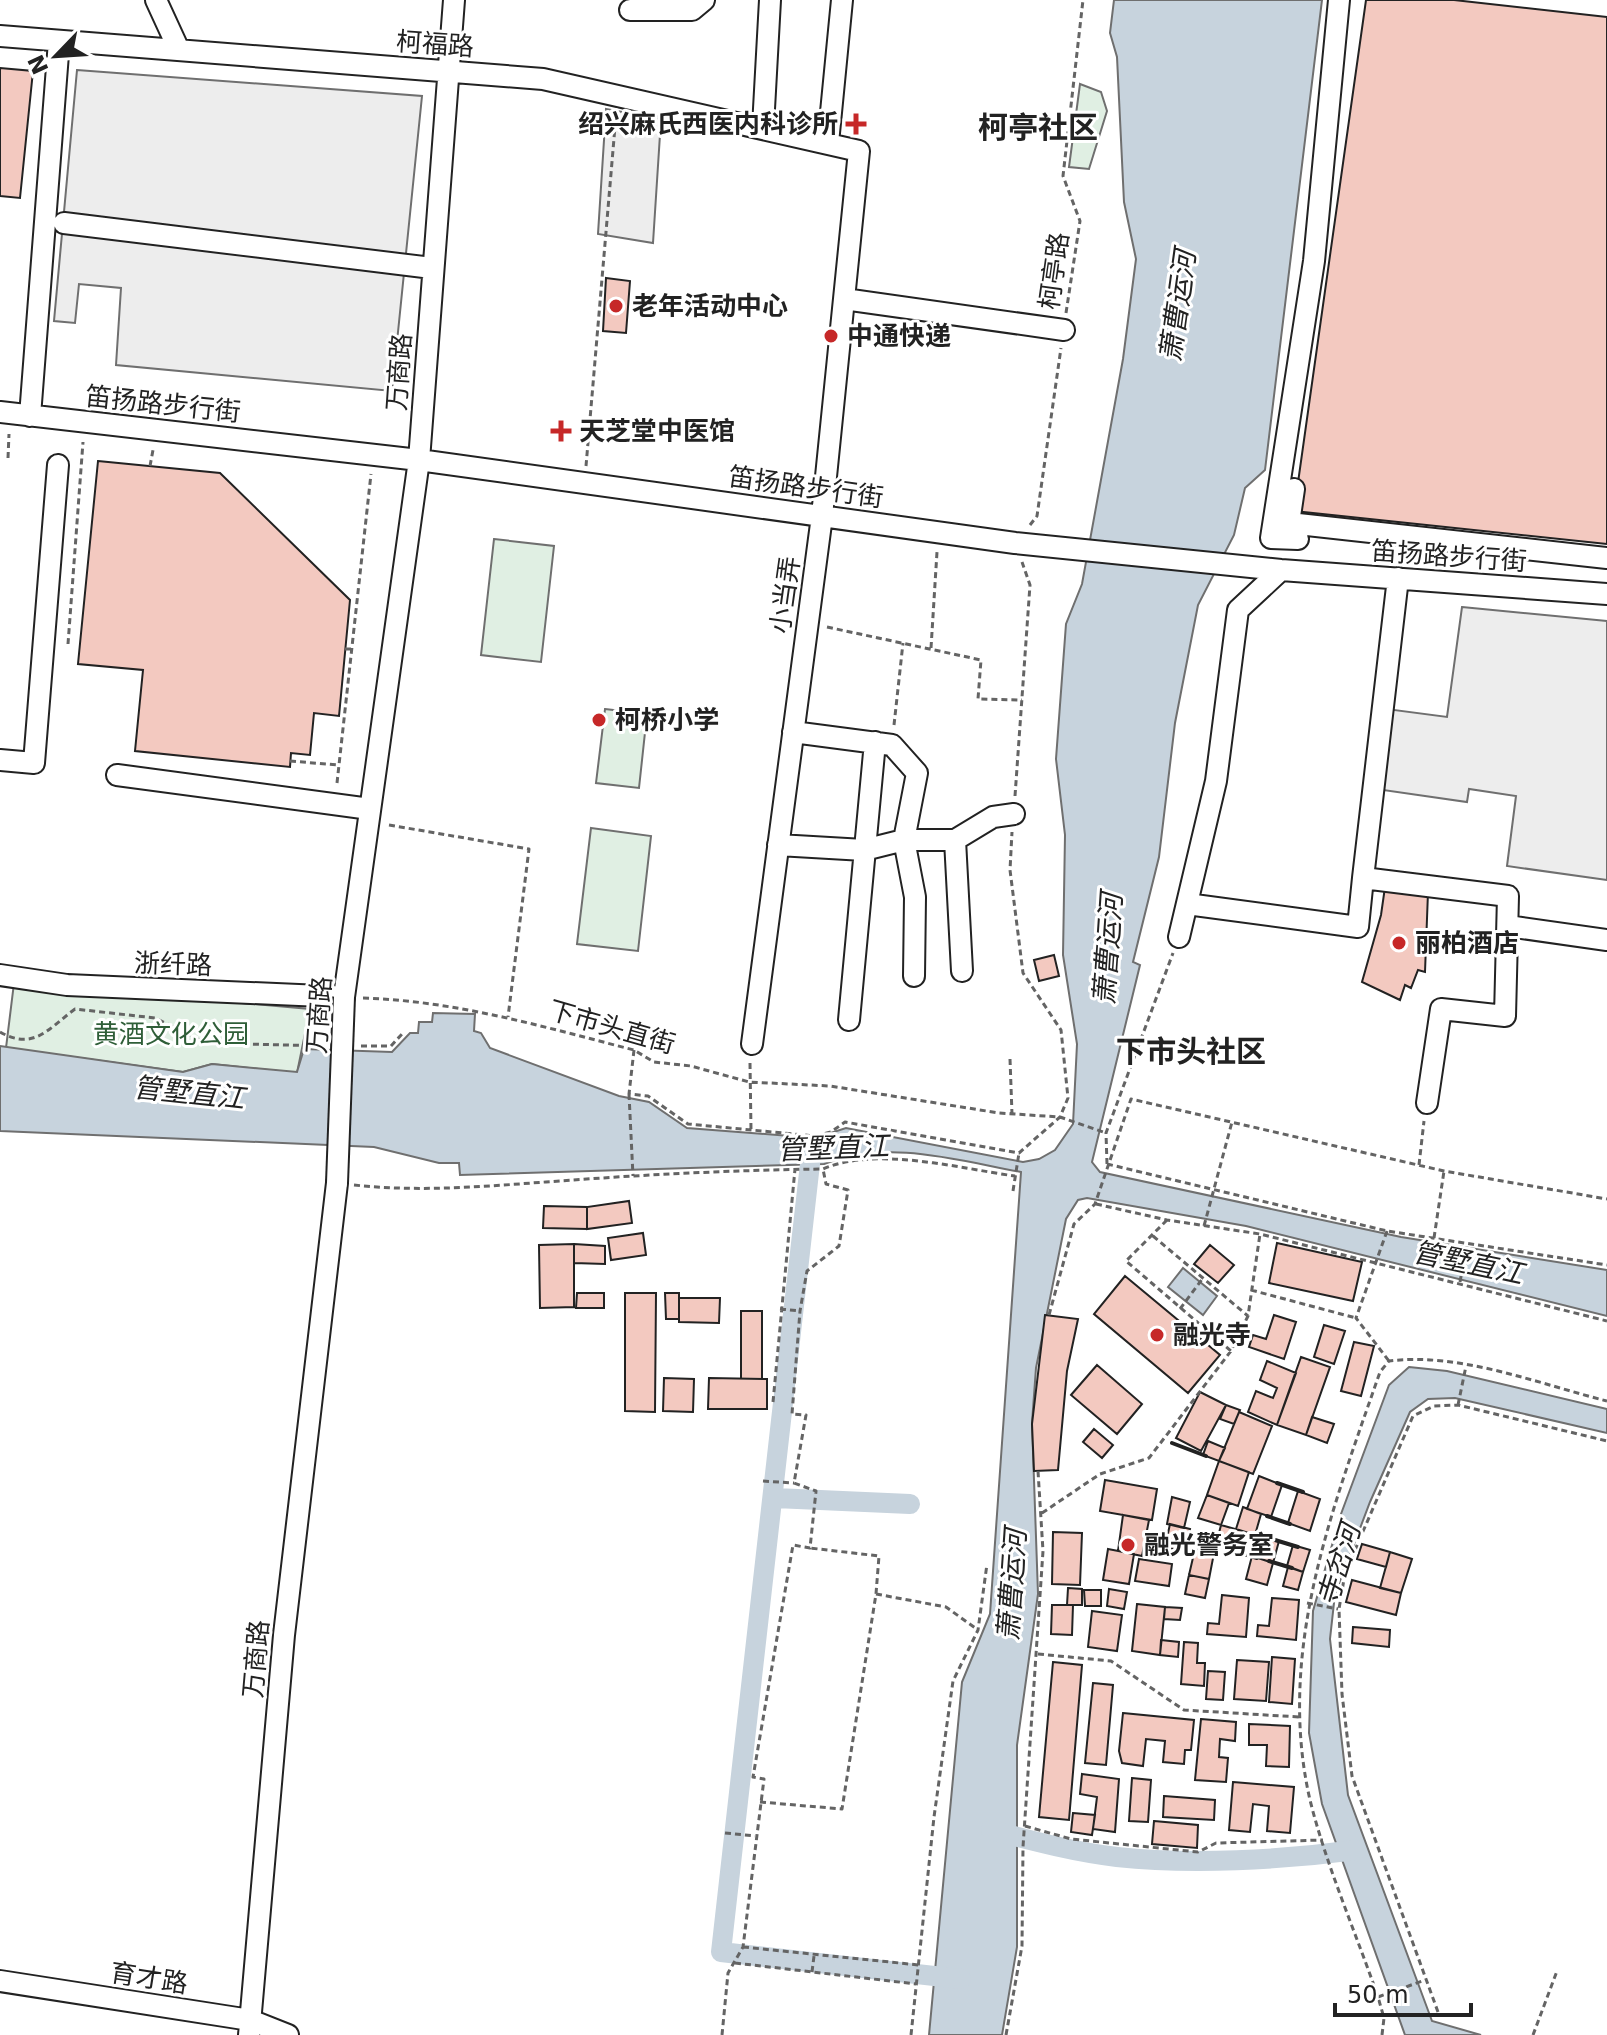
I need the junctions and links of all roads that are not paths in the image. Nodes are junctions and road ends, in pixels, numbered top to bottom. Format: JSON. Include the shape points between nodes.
{"nodes":[{"id":1,"x":156,"y":0,"type":"edge"},
{"id":2,"x":454,"y":0,"type":"edge"},
{"id":3,"x":704,"y":0,"type":"edge"},
{"id":4,"x":770,"y":0,"type":"edge"},
{"id":5,"x":842,"y":0,"type":"edge"},
{"id":6,"x":1339,"y":0,"type":"edge"},
{"id":7,"x":1351,"y":0,"type":"edge"},
{"id":8,"x":630,"y":10,"type":"dead end"},
{"id":9,"x":1347,"y":28,"type":"dead end"},
{"id":10,"x":0,"y":36,"type":"edge"},
{"id":11,"x":59,"y":41,"type":"junction"},
{"id":12,"x":179,"y":50,"type":"junction"},
{"id":13,"x":446,"y":71,"type":"junction"},
{"id":14,"x":763,"y":127,"type":"junction"},
{"id":15,"x":828,"y":143,"type":"junction"},
{"id":16,"x":859,"y":151,"type":"joint"},
{"id":17,"x":64,"y":223,"type":"dead end"},
{"id":18,"x":432,"y":268,"type":"junction"},
{"id":19,"x":844,"y":299,"type":"junction"},
{"id":20,"x":1064,"y":330,"type":"road end"},
{"id":21,"x":13,"y":414,"type":"edge"},
{"id":22,"x":419,"y":460,"type":"junction"},
{"id":23,"x":58,"y":465,"type":"dead end"},
{"id":24,"x":1294,"y":489,"type":"dead end"},
{"id":25,"x":822,"y":516,"type":"junction"},
{"id":26,"x":1298,"y":539,"type":"dead end"},
{"id":27,"x":1553,"y":552,"type":"junction"},
{"id":28,"x":1607,"y":558,"type":"edge"},
{"id":29,"x":1281,"y":570,"type":"junction"},
{"id":30,"x":1398,"y":578,"type":"junction"},
{"id":31,"x":1550,"y":589,"type":"junction"},
{"id":32,"x":1607,"y":594,"type":"edge"},
{"id":33,"x":793,"y":732,"type":"junction"},
{"id":34,"x":883,"y":743,"type":"junction"},
{"id":35,"x":0,"y":760,"type":"edge"},
{"id":36,"x":117,"y":775,"type":"dead end"},
{"id":37,"x":1014,"y":814,"type":"road end"},
{"id":38,"x":369,"y":815,"type":"junction"},
{"id":39,"x":904,"y":840,"type":"junction"},
{"id":40,"x":955,"y":840,"type":"junction"},
{"id":41,"x":778,"y":845,"type":"junction"},
{"id":42,"x":864,"y":850,"type":"junction"},
{"id":43,"x":1363,"y":878,"type":"junction"},
{"id":44,"x":1187,"y":904,"type":"junction"},
{"id":45,"x":1508,"y":926,"type":"junction"},
{"id":46,"x":1179,"y":937,"type":"road end"},
{"id":47,"x":1607,"y":940,"type":"edge"},
{"id":48,"x":962,"y":971,"type":"dead end"},
{"id":49,"x":0,"y":975,"type":"edge"},
{"id":50,"x":914,"y":976,"type":"dead end"},
{"id":51,"x":344,"y":997,"type":"junction"},
{"id":52,"x":849,"y":1020,"type":"dead end"},
{"id":53,"x":752,"y":1044,"type":"road end"},
{"id":54,"x":1427,"y":1103,"type":"road end"},
{"id":55,"x":0,"y":1981,"type":"edge"},
{"id":56,"x":249,"y":2027,"type":"edge"},
{"id":57,"x":288,"y":2035,"type":"edge"}],
"edges":[{"from":1,"to":12,"type":"street"},
{"from":2,"to":13,"type":"street","name":"万商路"},
{"from":3,"to":8,"type":"street","via":[[692,10]]},
{"from":4,"to":14,"type":"street"},
{"from":5,"to":15,"type":"street"},
{"from":6,"to":26,"type":"street","via":[[1314,261],[1271,538]]},
{"from":7,"to":9,"type":"street"},
{"from":10,"to":11,"type":"street","name":"柯福路"},
{"from":11,"to":12,"type":"street","name":"柯福路"},
{"from":11,"to":21,"type":"street"},
{"from":12,"to":13,"type":"street","name":"柯福路"},
{"from":13,"to":14,"type":"street","name":"柯福路","via":[[543,79]]},
{"from":13,"to":18,"type":"street","name":"万商路"},
{"from":14,"to":15,"type":"street","name":"柯福路"},
{"from":15,"to":16,"type":"street","name":"柯福路"},
{"from":16,"to":19,"type":"street","name":"小当弄"},
{"from":17,"to":18,"type":"street"},
{"from":18,"to":22,"type":"street","name":"万商路"},
{"from":19,"to":20,"type":"street"},
{"from":19,"to":25,"type":"street","name":"小当弄"},
{"from":21,"to":22,"type":"street","name":"笛扬路步行街"},
{"from":22,"to":25,"type":"street","name":"笛扬路步行街"},
{"from":22,"to":38,"type":"street","name":"万商路"},
{"from":23,"to":35,"type":"street","via":[[34,763]]},
{"from":24,"to":27,"type":"street","via":[[1289,523]]},
{"from":25,"to":29,"type":"street","name":"笛扬路步行街","via":[[1015,543]]},
{"from":25,"to":33,"type":"street","name":"小当弄"},
{"from":27,"to":28,"type":"street"},
{"from":27,"to":31,"type":"street"},
{"from":29,"to":30,"type":"street","name":"笛扬路步行街"},
{"from":29,"to":44,"type":"street","via":[[1238,610],[1216,781]]},
{"from":30,"to":31,"type":"street","name":"笛扬路步行街"},
{"from":30,"to":43,"type":"street"},
{"from":31,"to":32,"type":"street","name":"笛扬路步行街"},
{"from":33,"to":34,"type":"street"},
{"from":33,"to":41,"type":"street","name":"小当弄"},
{"from":34,"to":39,"type":"street","via":[[917,773]]},
{"from":34,"to":42,"type":"street"},
{"from":36,"to":38,"type":"street"},
{"from":37,"to":40,"type":"street","via":[[993,817]]},
{"from":38,"to":51,"type":"street","name":"万商路"},
{"from":39,"to":40,"type":"street"},
{"from":39,"to":42,"type":"street"},
{"from":39,"to":50,"type":"street","via":[[915,897]]},
{"from":40,"to":48,"type":"street"},
{"from":41,"to":42,"type":"street"},
{"from":41,"to":53,"type":"street","name":"小当弄"},
{"from":42,"to":52,"type":"street"},
{"from":43,"to":44,"type":"street","via":[[1358,927]]},
{"from":43,"to":45,"type":"street","via":[[1508,896]]},
{"from":44,"to":46,"type":"street"},
{"from":45,"to":47,"type":"street"},
{"from":45,"to":54,"type":"street","via":[[1505,1016],[1441,1009]]},
{"from":49,"to":51,"type":"street","name":"浙纤路","via":[[67,985]]},
{"from":51,"to":56,"type":"street","name":"万商路","bridge":true,"via":[[337,1183],[284,1635]]},
{"from":55,"to":56,"type":"street","name":"育才路"},
{"from":56,"to":57,"type":"street","name":"育才路"}]}
